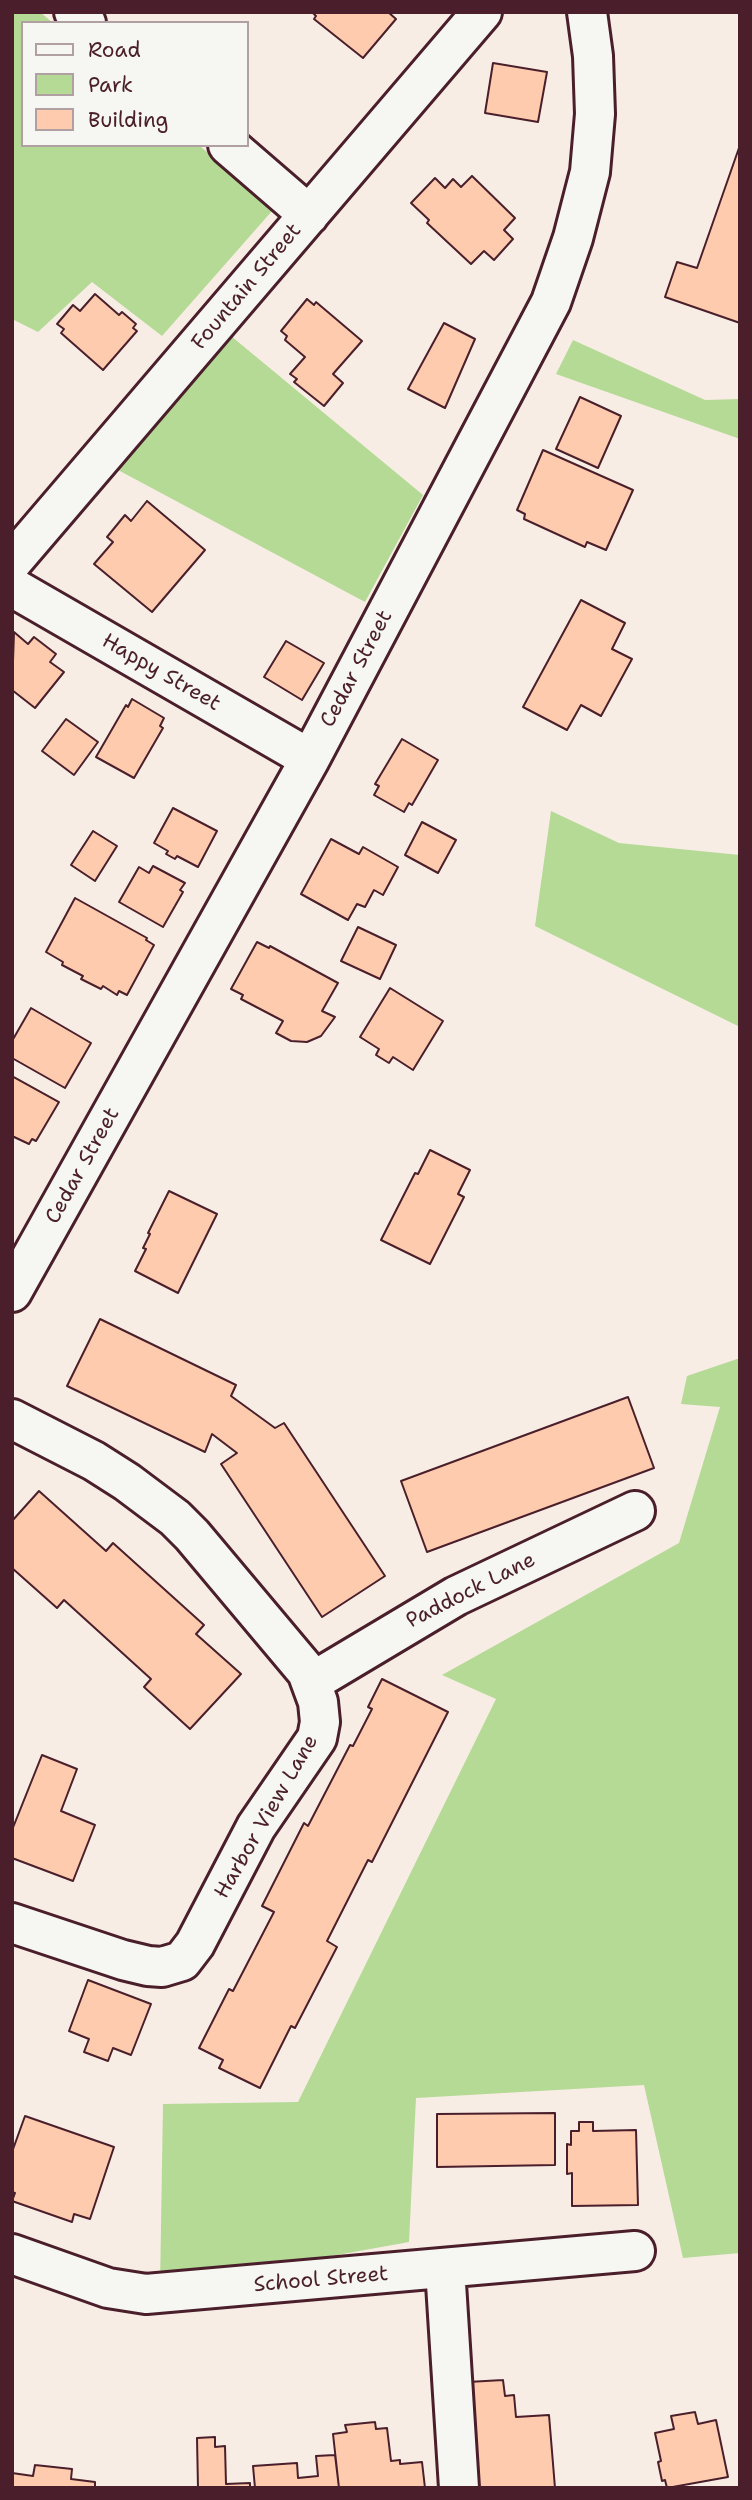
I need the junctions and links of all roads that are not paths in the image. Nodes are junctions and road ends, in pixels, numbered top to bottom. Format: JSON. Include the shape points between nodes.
{"nodes":[{"id":1,"x":482,"y":12,"type":"edge"},
{"id":2,"x":587,"y":12,"type":"edge"},
{"id":3,"x":230,"y":147,"type":"edge"},
{"id":4,"x":309,"y":215,"type":"junction"},
{"id":5,"x":12,"y":562,"type":"edge"},
{"id":6,"x":12,"y":587,"type":"edge"},
{"id":7,"x":310,"y":759,"type":"junction"},
{"id":8,"x":12,"y":1292,"type":"edge"},
{"id":9,"x":12,"y":1419,"type":"edge"},
{"id":10,"x":635,"y":1511,"type":"dead end"},
{"id":11,"x":312,"y":1682,"type":"junction"},
{"id":12,"x":12,"y":1923,"type":"edge"},
{"id":13,"x":635,"y":2251,"type":"dead end"},
{"id":14,"x":12,"y":2254,"type":"edge"},
{"id":15,"x":445,"y":2268,"type":"junction"},
{"id":16,"x":459,"y":2488,"type":"edge"}],
"edges":[{"from":1,"to":4,"type":"street","name":"Fountain Street"},
{"from":2,"to":7,"type":"street","name":"Cedar Street","via":[[595,114],[590,172],[551,302]]},
{"from":3,"to":4,"type":"street"},
{"from":4,"to":5,"type":"street","name":"Fountain Street"},
{"from":6,"to":7,"type":"street","name":"Happy Street"},
{"from":7,"to":8,"type":"street","name":"Cedar Street"},
{"from":9,"to":11,"type":"street","name":"Harbor View Lane","via":[[94,1461],[175,1518]]},
{"from":10,"to":11,"type":"street","name":"Paddock Lane","via":[[456,1596]]},
{"from":11,"to":12,"type":"street","name":"Harbor View Lane","via":[[320,1722],[317,1738],[256,1827],[190,1954],[182,1961],[148,1966]]},
{"from":13,"to":15,"type":"street","name":"School Street"},
{"from":14,"to":15,"type":"street","name":"School Street","via":[[108,2288],[146,2294]]},
{"from":15,"to":16,"type":"street"}]}
